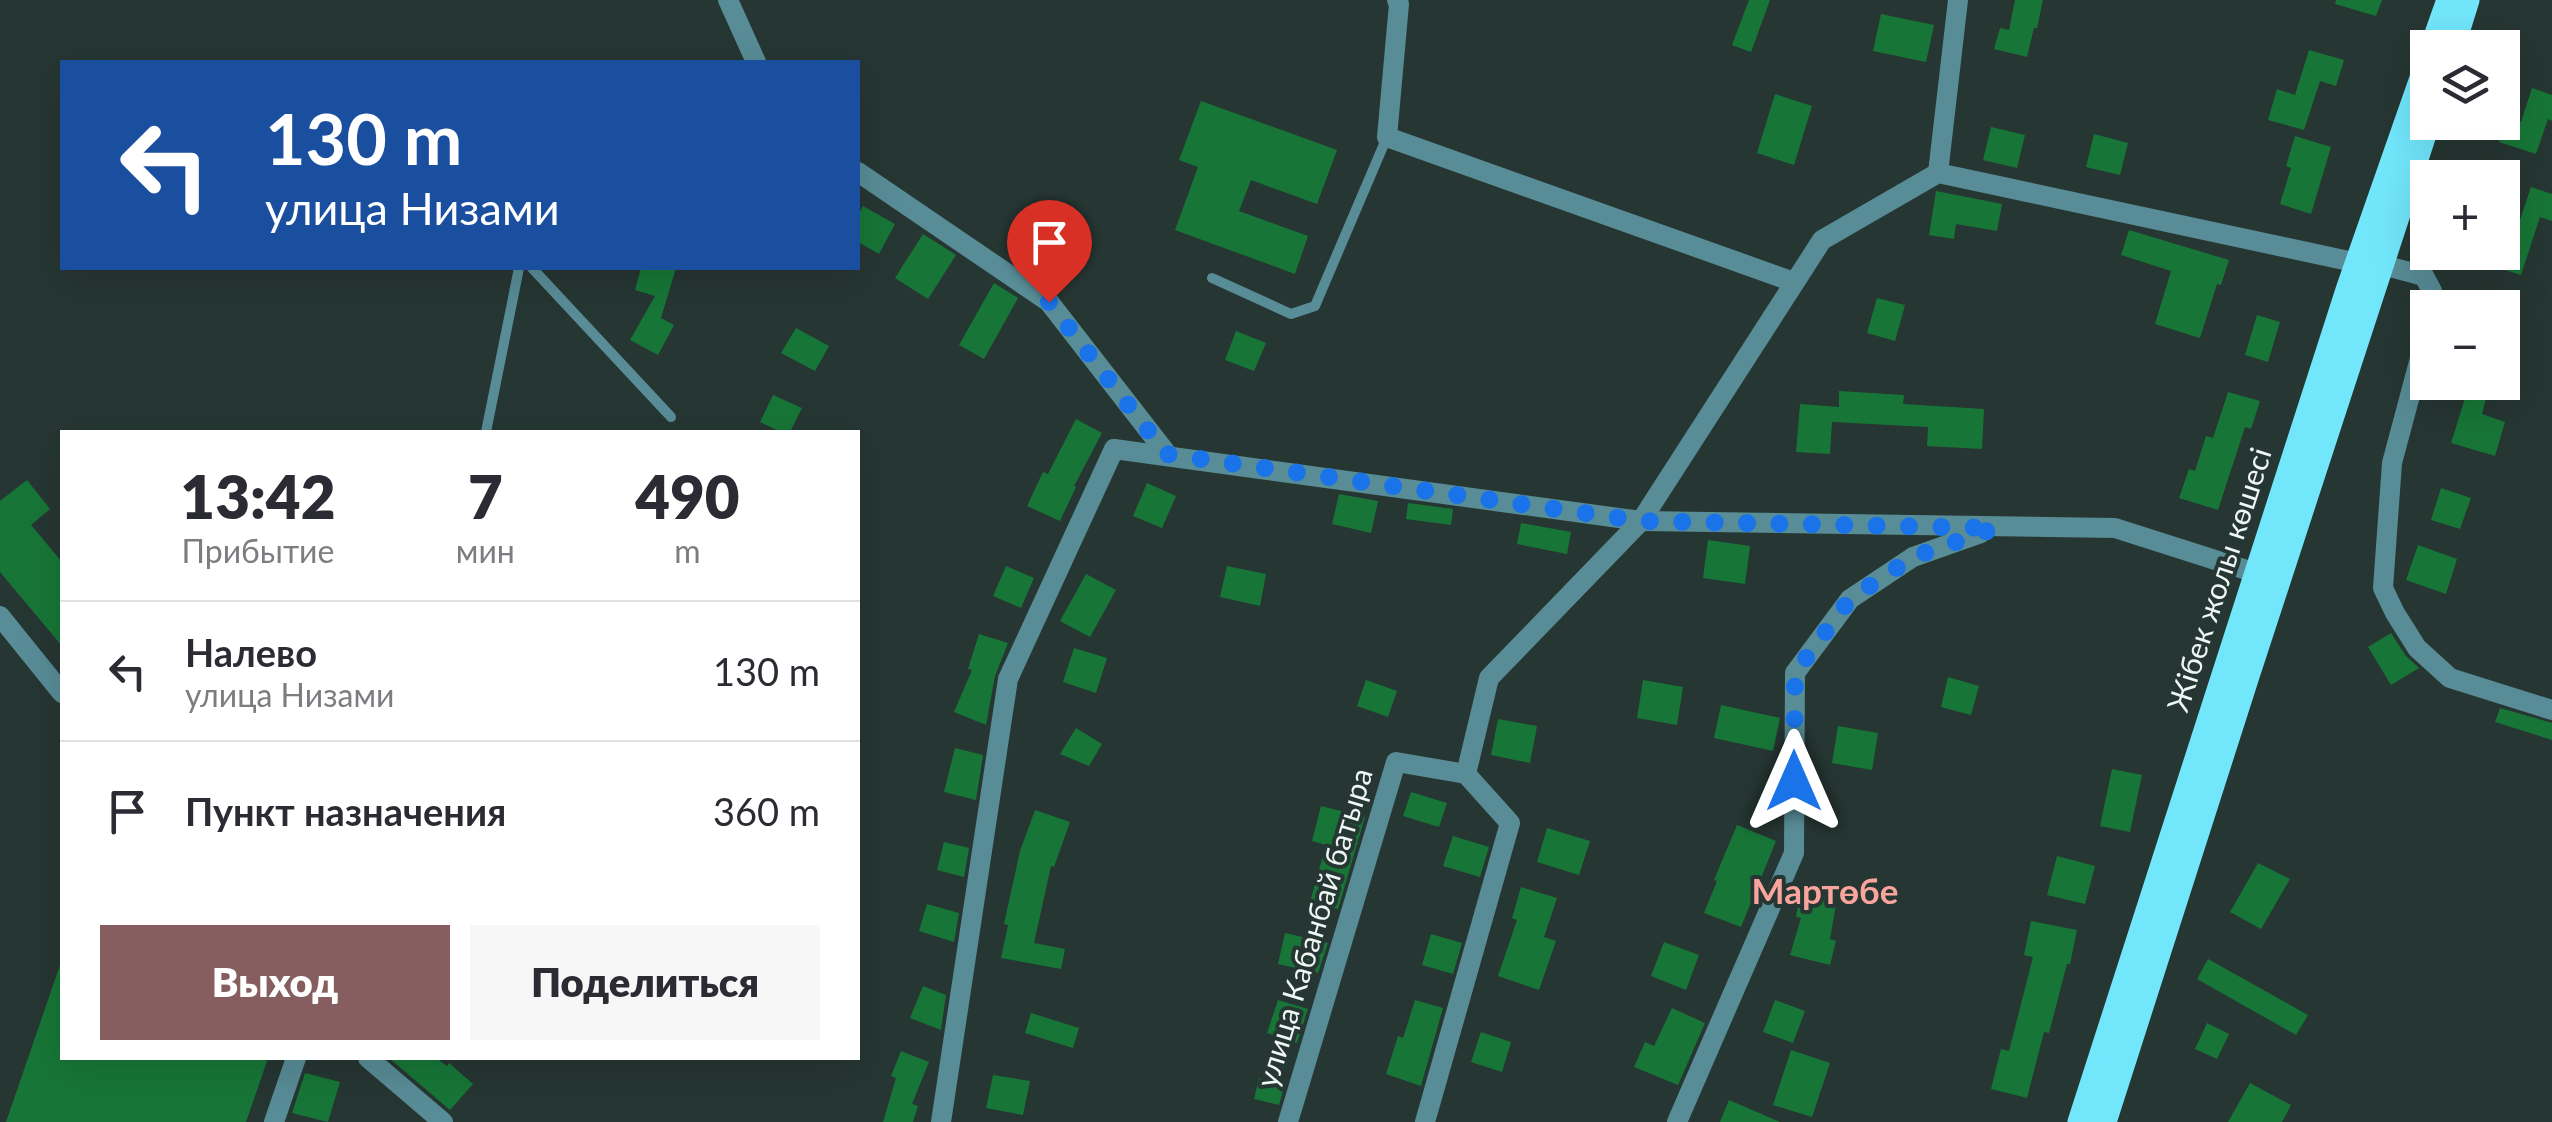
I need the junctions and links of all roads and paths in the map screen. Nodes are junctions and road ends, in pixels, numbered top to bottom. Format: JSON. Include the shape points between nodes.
{"nodes":[{"id":1,"x":728,"y":0,"type":"edge"},
{"id":2,"x":1958,"y":0,"type":"edge"},
{"id":3,"x":2448,"y":0,"type":"edge"},
{"id":4,"x":2467,"y":0,"type":"edge"},
{"id":5,"x":1399,"y":1,"type":"edge"},
{"id":6,"x":2438,"y":30,"type":"edge"},
{"id":7,"x":2458,"y":30,"type":"edge"},
{"id":8,"x":755,"y":60,"type":"edge"},
{"id":9,"x":2410,"y":124,"type":"edge"},
{"id":10,"x":1387,"y":137,"type":"junction"},
{"id":11,"x":2421,"y":140,"type":"edge"},
{"id":12,"x":860,"y":173,"type":"edge"},
{"id":13,"x":1938,"y":173,"type":"junction"},
{"id":14,"x":2370,"y":264,"type":"junction"},
{"id":15,"x":519,"y":270,"type":"edge"},
{"id":16,"x":534,"y":270,"type":"edge"},
{"id":17,"x":1212,"y":278,"type":"dead end"},
{"id":18,"x":1794,"y":282,"type":"junction"},
{"id":19,"x":2431,"y":290,"type":"edge"},
{"id":20,"x":2410,"y":396,"type":"edge"},
{"id":21,"x":671,"y":417,"type":"dead end"},
{"id":22,"x":486,"y":430,"type":"edge"},
{"id":23,"x":1166,"y":454,"type":"junction"},
{"id":24,"x":1641,"y":521,"type":"junction"},
{"id":25,"x":1996,"y":528,"type":"junction"},
{"id":26,"x":2256,"y":573,"type":"junction"},
{"id":27,"x":0,"y":616,"type":"edge"},
{"id":28,"x":60,"y":691,"type":"edge"},
{"id":29,"x":2552,"y":710,"type":"edge"},
{"id":30,"x":1466,"y":774,"type":"junction"},
{"id":31,"x":295,"y":1060,"type":"edge"},
{"id":32,"x":370,"y":1060,"type":"edge"},
{"id":33,"x":274,"y":1122,"type":"edge"},
{"id":34,"x":443,"y":1122,"type":"edge"},
{"id":35,"x":940,"y":1122,"type":"edge"},
{"id":36,"x":1288,"y":1122,"type":"edge"},
{"id":37,"x":1425,"y":1122,"type":"edge"},
{"id":38,"x":1677,"y":1122,"type":"edge"},
{"id":39,"x":2080,"y":1122,"type":"edge"},
{"id":40,"x":2104,"y":1122,"type":"edge"}],
"edges":[{"from":1,"to":8,"type":"street"},
{"from":2,"to":13,"type":"street"},
{"from":3,"to":6,"type":"main road"},
{"from":4,"to":7,"type":"main road"},
{"from":5,"to":10,"type":"street"},
{"from":9,"to":14,"type":"main road","name":"Жібек жолы көшесі"},
{"from":10,"to":17,"type":"lane","via":[[1315,306],[1291,314]]},
{"from":10,"to":18,"type":"street"},
{"from":11,"to":14,"type":"main road","name":"Жібек жолы көшесі"},
{"from":12,"to":23,"type":"street","via":[[1049,302]]},
{"from":13,"to":14,"type":"street"},
{"from":13,"to":18,"type":"street","via":[[1822,240]]},
{"from":14,"to":19,"type":"street","via":[[2424,276]]},
{"from":14,"to":26,"type":"main road","name":"Жібек жолы көшесі"},
{"from":14,"to":40,"type":"main road","name":"Жібек жолы көшесі"},
{"from":15,"to":22,"type":"lane"},
{"from":16,"to":21,"type":"lane"},
{"from":18,"to":24,"type":"street"},
{"from":20,"to":29,"type":"street","via":[[2392,463],[2383,588],[2394,613],[2417,648],[2450,678]]},
{"from":23,"to":24,"type":"street"},
{"from":23,"to":35,"type":"street","via":[[1114,449],[1008,679]]},
{"from":24,"to":25,"type":"street"},
{"from":24,"to":30,"type":"street","via":[[1490,678]]},
{"from":25,"to":26,"type":"street","via":[[2115,528]]},
{"from":25,"to":38,"type":"street","via":[[1913,557],[1850,599],[1795,673],[1794,853]]},
{"from":26,"to":39,"type":"main road","name":"Жібек жолы көшесі"},
{"from":27,"to":28,"type":"street"},
{"from":30,"to":36,"type":"street","name":"улица Кабанбай батыра","via":[[1396,762]]},
{"from":30,"to":37,"type":"street","via":[[1510,823]]},
{"from":31,"to":33,"type":"street"},
{"from":32,"to":34,"type":"street"}]}
